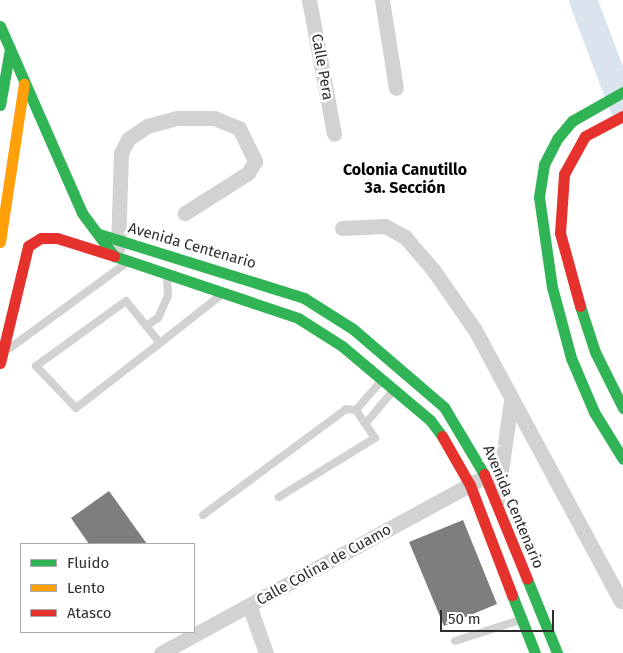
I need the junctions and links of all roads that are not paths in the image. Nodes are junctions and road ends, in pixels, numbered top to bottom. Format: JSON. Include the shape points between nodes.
{"nodes":[{"id":1,"x":310,"y":0,"type":"edge"},
{"id":2,"x":382,"y":0,"type":"edge"},
{"id":3,"x":0,"y":26,"type":"edge"},
{"id":4,"x":10,"y":49,"type":"junction"},
{"id":5,"x":24,"y":84,"type":"junction"},
{"id":6,"x":396,"y":88,"type":"dead end"},
{"id":7,"x":623,"y":92,"type":"edge"},
{"id":8,"x":0,"y":105,"type":"edge"},
{"id":9,"x":623,"y":116,"type":"edge"},
{"id":10,"x":334,"y":134,"type":"dead end"},
{"id":11,"x":185,"y":213,"type":"dead end"},
{"id":12,"x":342,"y":228,"type":"dead end"},
{"id":13,"x":99,"y":234,"type":"junction"},
{"id":14,"x":121,"y":240,"type":"junction"},
{"id":15,"x":0,"y":242,"type":"edge"},
{"id":16,"x":121,"y":259,"type":"junction"},
{"id":17,"x":167,"y":276,"type":"junction"},
{"id":18,"x":223,"y":293,"type":"junction"},
{"id":19,"x":146,"y":326,"type":"junction"},
{"id":20,"x":160,"y":343,"type":"junction"},
{"id":21,"x":1,"y":358,"type":"edge"},
{"id":22,"x":394,"y":362,"type":"junction"},
{"id":23,"x":407,"y":374,"type":"junction"},
{"id":24,"x":383,"y":378,"type":"junction"},
{"id":25,"x":395,"y":388,"type":"junction"},
{"id":26,"x":511,"y":400,"type":"junction"},
{"id":27,"x":623,"y":408,"type":"edge"},
{"id":28,"x":356,"y":410,"type":"junction"},
{"id":29,"x":366,"y":423,"type":"junction"},
{"id":30,"x":623,"y":459,"type":"edge"},
{"id":31,"x":486,"y":477,"type":"junction"},
{"id":32,"x":470,"y":485,"type":"junction"},
{"id":33,"x":279,"y":497,"type":"dead end"},
{"id":34,"x":496,"y":503,"type":"junction"},
{"id":35,"x":203,"y":515,"type":"dead end"},
{"id":36,"x":488,"y":530,"type":"junction"},
{"id":37,"x":621,"y":601,"type":"dead end"},
{"id":38,"x":250,"y":605,"type":"junction"},
{"id":39,"x":540,"y":612,"type":"junction"},
{"id":40,"x":522,"y":619,"type":"junction"},
{"id":41,"x":455,"y":641,"type":"dead end"},
{"id":42,"x":161,"y":653,"type":"edge"},
{"id":43,"x":266,"y":653,"type":"edge"},
{"id":44,"x":535,"y":653,"type":"edge"},
{"id":45,"x":557,"y":653,"type":"edge"}],
"edges":[{"from":1,"to":10,"type":"street","name":"Calle Pera"},
{"from":2,"to":6,"type":"street"},
{"from":3,"to":4,"type":"main road","name":"Avenida Centenario"},
{"from":4,"to":5,"type":"main road","name":"Avenida Centenario"},
{"from":4,"to":8,"type":"main road"},
{"from":5,"to":13,"type":"main road","name":"Avenida Centenario","via":[[82,212]]},
{"from":5,"to":15,"type":"main road"},
{"from":7,"to":30,"type":"main road","via":[[572,120],[557,139],[544,165],[539,197],[552,287],[571,358],[594,412]]},
{"from":9,"to":27,"type":"main road","via":[[603,123],[585,136],[564,174],[560,233],[595,352]]},
{"from":11,"to":14,"type":"street","via":[[248,173],[255,161],[239,128],[214,118],[177,118],[147,126],[128,139],[121,154]]},
{"from":12,"to":26,"type":"street","via":[[385,226],[405,237],[475,330]]},
{"from":13,"to":14,"type":"main road","name":"Avenida Centenario"},
{"from":13,"to":16,"type":"main road","name":"Avenida Centenario"},
{"from":14,"to":16,"type":"street"},
{"from":14,"to":22,"type":"main road","name":"Avenida Centenario","via":[[304,298]]},
{"from":16,"to":17,"type":"main road","name":"Avenida Centenario"},
{"from":16,"to":21,"type":"lane"},
{"from":16,"to":21,"type":"main road","via":[[57,238],[41,238],[28,246]]},
{"from":17,"to":18,"type":"main road","name":"Avenida Centenario"},
{"from":17,"to":19,"type":"lane","via":[[168,296],[158,318]]},
{"from":18,"to":20,"type":"lane"},
{"from":18,"to":24,"type":"main road","name":"Avenida Centenario","via":[[298,318]]},
{"from":19,"to":20,"type":"lane"},
{"from":19,"to":20,"type":"lane","via":[[126,301],[36,366],[76,408]]},
{"from":22,"to":23,"type":"main road","name":"Avenida Centenario"},
{"from":22,"to":24,"type":"lane"},
{"from":23,"to":25,"type":"lane"},
{"from":23,"to":31,"type":"main road","name":"Avenida Centenario","via":[[444,407],[468,441]]},
{"from":24,"to":25,"type":"main road","name":"Avenida Centenario"},
{"from":24,"to":28,"type":"lane"},
{"from":25,"to":29,"type":"lane"},
{"from":25,"to":32,"type":"main road","name":"Avenida Centenario","via":[[430,420],[454,451]]},
{"from":26,"to":34,"type":"street"},
{"from":26,"to":37,"type":"street"},
{"from":28,"to":29,"type":"lane"},
{"from":28,"to":35,"type":"lane","via":[[346,409]]},
{"from":29,"to":33,"type":"lane","via":[[375,438]]},
{"from":31,"to":32,"type":"street","name":"Calle Colina de Cuamo"},
{"from":31,"to":34,"type":"main road","name":"Avenida Centenario"},
{"from":32,"to":36,"type":"main road","name":"Avenida Centenario"},
{"from":32,"to":38,"type":"street","name":"Calle Colina de Cuamo"},
{"from":34,"to":36,"type":"street"},
{"from":34,"to":39,"type":"main road","name":"Avenida Centenario"},
{"from":36,"to":40,"type":"main road","name":"Avenida Centenario"},
{"from":38,"to":42,"type":"street","name":"Calle Colina de Cuamo"},
{"from":38,"to":43,"type":"street"},
{"from":39,"to":40,"type":"lane"},
{"from":39,"to":45,"type":"main road","name":"Avenida Centenario"},
{"from":40,"to":41,"type":"lane"},
{"from":40,"to":44,"type":"main road","name":"Avenida Centenario"}]}
